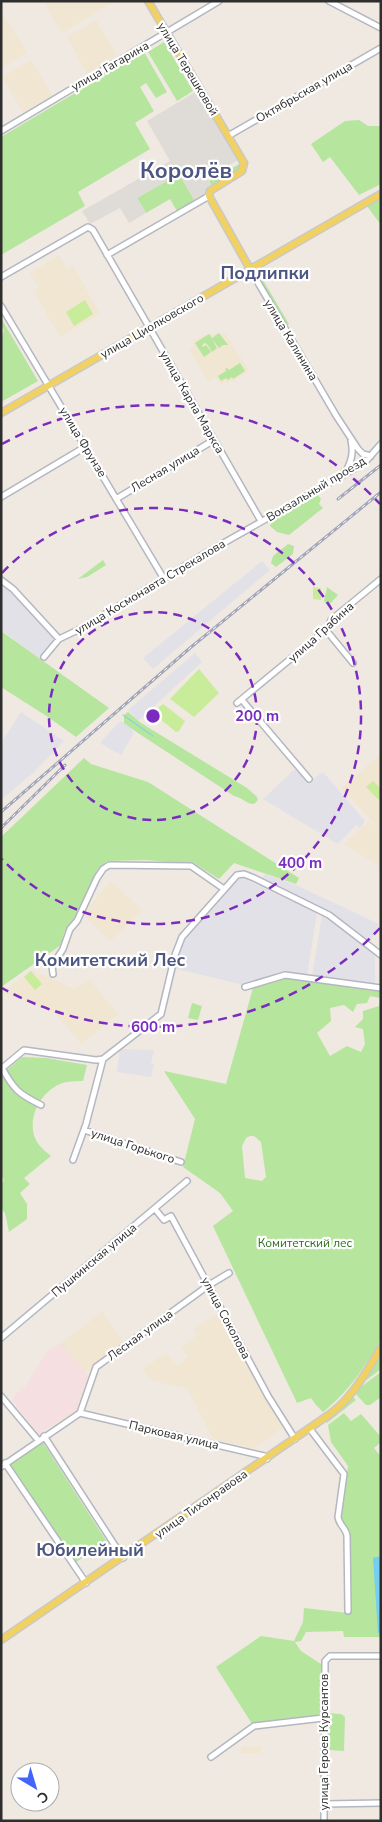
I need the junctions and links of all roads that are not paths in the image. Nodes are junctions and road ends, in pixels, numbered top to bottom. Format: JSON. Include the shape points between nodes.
{"nodes":[{"id":1,"x":148,"y":1,"type":"edge"},
{"id":2,"x":219,"y":1,"type":"edge"},
{"id":3,"x":329,"y":1,"type":"edge"},
{"id":4,"x":381,"y":28,"type":"edge"},
{"id":5,"x":167,"y":34,"type":"junction"},
{"id":6,"x":381,"y":48,"type":"edge"},
{"id":7,"x":1,"y":131,"type":"edge"},
{"id":8,"x":228,"y":136,"type":"junction"},
{"id":9,"x":209,"y":194,"type":"junction"},
{"id":10,"x":381,"y":194,"type":"edge"},
{"id":11,"x":107,"y":255,"type":"junction"},
{"id":12,"x":250,"y":270,"type":"junction"},
{"id":13,"x":1,"y":277,"type":"edge"},
{"id":14,"x":1,"y":306,"type":"edge"},
{"id":15,"x":149,"y":327,"type":"junction"},
{"id":16,"x":49,"y":385,"type":"junction"},
{"id":17,"x":1,"y":412,"type":"edge"},
{"id":18,"x":350,"y":435,"type":"junction"},
{"id":19,"x":214,"y":440,"type":"junction"},
{"id":20,"x":381,"y":444,"type":"edge"},
{"id":21,"x":86,"y":447,"type":"junction"},
{"id":22,"x":371,"y":456,"type":"junction"},
{"id":23,"x":351,"y":463,"type":"junction"},
{"id":24,"x":354,"y":469,"type":"junction"},
{"id":25,"x":345,"y":473,"type":"junction"},
{"id":26,"x":1,"y":497,"type":"edge"},
{"id":27,"x":116,"y":499,"type":"junction"},
{"id":28,"x":261,"y":521,"type":"junction"},
{"id":29,"x":164,"y":579,"type":"junction"},
{"id":30,"x":1,"y":580,"type":"edge"},
{"id":31,"x":381,"y":580,"type":"edge"},
{"id":32,"x":326,"y":630,"type":"junction"},
{"id":33,"x":59,"y":639,"type":"junction"},
{"id":34,"x":44,"y":657,"type":"dead end"},
{"id":35,"x":353,"y":663,"type":"dead end"},
{"id":36,"x":309,"y":779,"type":"dead end"},
{"id":37,"x":224,"y":889,"type":"junction"},
{"id":38,"x":381,"y":955,"type":"edge"},
{"id":39,"x":53,"y":974,"type":"dead end"},
{"id":40,"x":245,"y":988,"type":"dead end"},
{"id":41,"x":381,"y":988,"type":"edge"},
{"id":42,"x":103,"y":1059,"type":"junction"},
{"id":43,"x":2,"y":1066,"type":"edge"},
{"id":44,"x":42,"y":1105,"type":"dead end"},
{"id":45,"x":84,"y":1130,"type":"junction"},
{"id":46,"x":72,"y":1160,"type":"dead end"},
{"id":47,"x":181,"y":1162,"type":"dead end"},
{"id":48,"x":187,"y":1181,"type":"dead end"},
{"id":49,"x":155,"y":1209,"type":"junction"},
{"id":50,"x":229,"y":1273,"type":"dead end"},
{"id":51,"x":209,"y":1285,"type":"junction"},
{"id":52,"x":1,"y":1338,"type":"edge"},
{"id":53,"x":381,"y":1348,"type":"edge"},
{"id":54,"x":1,"y":1396,"type":"edge"},
{"id":55,"x":80,"y":1413,"type":"junction"},
{"id":56,"x":310,"y":1429,"type":"junction"},
{"id":57,"x":44,"y":1436,"type":"junction"},
{"id":58,"x":38,"y":1440,"type":"junction"},
{"id":59,"x":295,"y":1440,"type":"junction"},
{"id":60,"x":267,"y":1459,"type":"junction"},
{"id":61,"x":3,"y":1465,"type":"edge"},
{"id":62,"x":123,"y":1558,"type":"junction"},
{"id":63,"x":86,"y":1583,"type":"junction"},
{"id":64,"x":348,"y":1611,"type":"dead end"},
{"id":65,"x":1,"y":1640,"type":"edge"},
{"id":66,"x":381,"y":1656,"type":"edge"},
{"id":67,"x":324,"y":1718,"type":"junction"},
{"id":68,"x":211,"y":1757,"type":"dead end"},
{"id":69,"x":381,"y":1803,"type":"edge"},
{"id":70,"x":324,"y":1804,"type":"junction"},
{"id":71,"x":324,"y":1821,"type":"edge"}],
"edges":[{"from":1,"to":5,"type":"main road","name":"улица Терешковой"},
{"from":2,"to":5,"type":"street","name":"улица Гагарина"},
{"from":3,"to":4,"type":"street"},
{"from":5,"to":7,"type":"street","name":"улица Гагарина"},
{"from":5,"to":8,"type":"main road","name":"улица Терешковой"},
{"from":6,"to":8,"type":"street","name":"Октябрьская улица"},
{"from":8,"to":9,"type":"main road","name":"улица Терешковой","via":[[244,167]]},
{"from":9,"to":11,"type":"street"},
{"from":9,"to":12,"type":"main road","name":"улица Калинина"},
{"from":10,"to":12,"type":"main road","name":"улица Циолковского"},
{"from":11,"to":13,"type":"street","name":"улица Карла Маркса","via":[[88,227]]},
{"from":11,"to":15,"type":"street","name":"улица Карла Маркса"},
{"from":12,"to":15,"type":"main road","name":"улица Циолковского"},
{"from":12,"to":18,"type":"street","name":"улица Калинина"},
{"from":14,"to":16,"type":"street","name":"улица Фрунзе"},
{"from":15,"to":16,"type":"main road","name":"улица Циолковского"},
{"from":15,"to":19,"type":"street","name":"улица Карла Маркса"},
{"from":16,"to":17,"type":"main road","name":"улица Циолковского"},
{"from":16,"to":21,"type":"street","name":"улица Фрунзе"},
{"from":18,"to":22,"type":"street","name":"улица Калинина","via":[[358,449]]},
{"from":18,"to":23,"type":"street"},
{"from":19,"to":27,"type":"street","name":"Лесная улица"},
{"from":19,"to":28,"type":"street","name":"улица Карла Маркса"},
{"from":20,"to":22,"type":"street","name":"Вокзальный проезд"},
{"from":21,"to":26,"type":"street"},
{"from":21,"to":27,"type":"street","name":"улица Фрунзе"},
{"from":22,"to":24,"type":"street","name":"Вокзальный проезд"},
{"from":23,"to":24,"type":"street"},
{"from":23,"to":25,"type":"street"},
{"from":24,"to":25,"type":"street","name":"Вокзальный проезд"},
{"from":25,"to":28,"type":"street","name":"Вокзальный проезд"},
{"from":27,"to":29,"type":"street","name":"улица Фрунзе"},
{"from":28,"to":29,"type":"street","name":"улица Космонавта Стрекалова"},
{"from":29,"to":33,"type":"street","name":"улица Космонавта Стрекалова"},
{"from":30,"to":33,"type":"street"},
{"from":31,"to":32,"type":"street","name":"улица Грабина","via":[[331,620]]},
{"from":32,"to":35,"type":"street"},
{"from":32,"to":36,"type":"street","name":"улица Грабина","via":[[240,702]]},
{"from":33,"to":34,"type":"street","name":"улица Космонавта Стрекалова"},
{"from":37,"to":38,"type":"street","via":[[236,876],[244,874],[330,915]]},
{"from":37,"to":39,"type":"street","via":[[191,866],[109,864],[97,878],[70,929],[53,964]]},
{"from":37,"to":42,"type":"street","via":[[178,944],[161,1014]]},
{"from":40,"to":41,"type":"street","via":[[285,975]]},
{"from":42,"to":43,"type":"street","via":[[22,1051]]},
{"from":42,"to":45,"type":"street"},
{"from":43,"to":44,"type":"street","via":[[20,1094]]},
{"from":45,"to":46,"type":"street"},
{"from":45,"to":47,"type":"street","name":"улица Горького"},
{"from":48,"to":49,"type":"street","name":"Пушкинская улица"},
{"from":49,"to":51,"type":"street","name":"улица Соколова","via":[[164,1220],[171,1216]]},
{"from":49,"to":52,"type":"street","name":"Пушкинская улица"},
{"from":50,"to":51,"type":"street","name":"Лесная улица"},
{"from":51,"to":55,"type":"street","name":"Лесная улица","via":[[96,1367]]},
{"from":51,"to":59,"type":"street","name":"улица Соколова"},
{"from":53,"to":56,"type":"main road","name":"улица Тихонравова","via":[[353,1392]]},
{"from":54,"to":58,"type":"street"},
{"from":55,"to":57,"type":"street"},
{"from":55,"to":60,"type":"street","name":"Парковая улица"},
{"from":56,"to":59,"type":"main road","name":"улица Тихонравова"},
{"from":56,"to":64,"type":"street","via":[[344,1474],[338,1522],[347,1536]]},
{"from":57,"to":58,"type":"street"},
{"from":57,"to":62,"type":"street"},
{"from":58,"to":61,"type":"street"},
{"from":59,"to":60,"type":"main road","name":"улица Тихонравова"},
{"from":60,"to":62,"type":"main road","name":"улица Тихонравова"},
{"from":61,"to":63,"type":"street"},
{"from":62,"to":63,"type":"main road","name":"улица Тихонравова"},
{"from":63,"to":65,"type":"main road","name":"улица Тихонравова"},
{"from":66,"to":67,"type":"street","name":"улица Героев Курсантов","via":[[327,1657]]},
{"from":67,"to":68,"type":"street","via":[[254,1726]]},
{"from":67,"to":70,"type":"street","name":"улица Героев Курсантов"},
{"from":69,"to":70,"type":"street"},
{"from":70,"to":71,"type":"street","name":"улица Героев Курсантов"}]}
